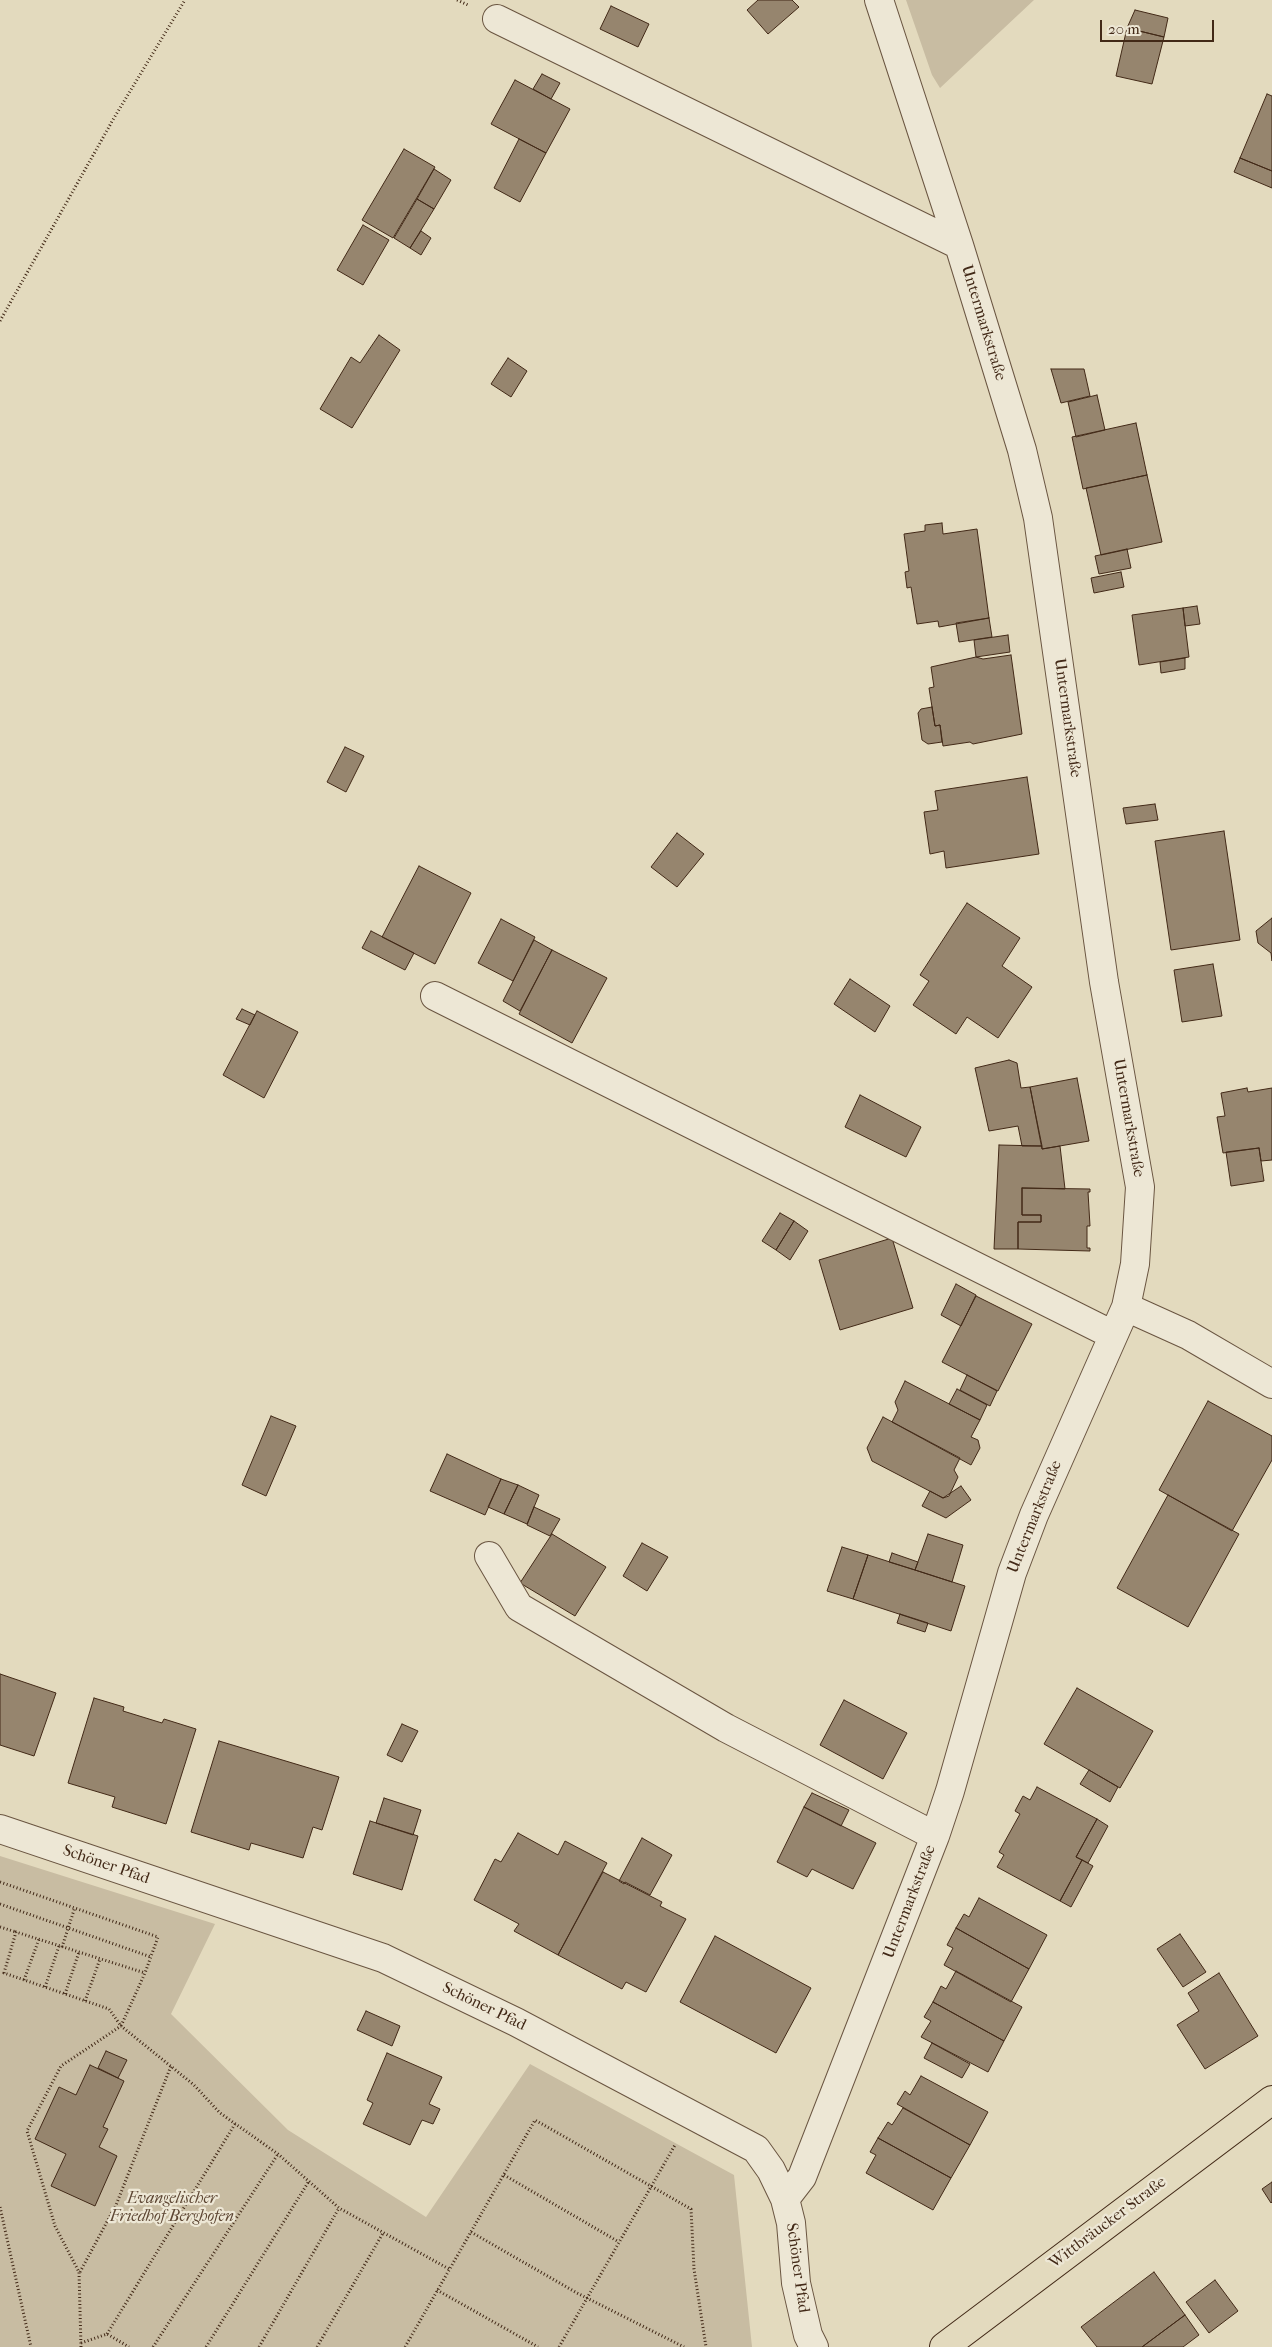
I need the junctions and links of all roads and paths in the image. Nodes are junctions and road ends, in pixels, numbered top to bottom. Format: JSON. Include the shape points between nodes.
{"nodes":[{"id":1,"x":185,"y":0,"type":"edge"},
{"id":2,"x":879,"y":0,"type":"edge"},
{"id":3,"x":497,"y":19,"type":"dead end"},
{"id":4,"x":959,"y":245,"type":"junction"},
{"id":5,"x":0,"y":321,"type":"edge"},
{"id":6,"x":435,"y":996,"type":"dead end"},
{"id":7,"x":1126,"y":1307,"type":"junction"},
{"id":8,"x":1113,"y":1335,"type":"junction"},
{"id":9,"x":1272,"y":1384,"type":"edge"},
{"id":10,"x":489,"y":1556,"type":"dead end"},
{"id":11,"x":0,"y":1829,"type":"edge"},
{"id":12,"x":935,"y":1836,"type":"junction"},
{"id":13,"x":0,"y":1882,"type":"edge"},
{"id":14,"x":0,"y":1904,"type":"edge"},
{"id":15,"x":75,"y":1906,"type":"junction"},
{"id":16,"x":0,"y":1927,"type":"edge"},
{"id":17,"x":68,"y":1927,"type":"junction"},
{"id":18,"x":16,"y":1932,"type":"junction"},
{"id":19,"x":39,"y":1939,"type":"junction"},
{"id":20,"x":60,"y":1946,"type":"junction"},
{"id":21,"x":79,"y":1952,"type":"junction"},
{"id":22,"x":151,"y":1957,"type":"junction"},
{"id":23,"x":100,"y":1959,"type":"junction"},
{"id":24,"x":2,"y":1973,"type":"edge"},
{"id":25,"x":145,"y":1973,"type":"junction"},
{"id":26,"x":24,"y":1980,"type":"junction"},
{"id":27,"x":45,"y":1987,"type":"junction"},
{"id":28,"x":65,"y":1994,"type":"junction"},
{"id":29,"x":85,"y":2001,"type":"junction"},
{"id":30,"x":121,"y":2026,"type":"junction"},
{"id":31,"x":172,"y":2066,"type":"junction"},
{"id":32,"x":1272,"y":2100,"type":"edge"},
{"id":33,"x":693,"y":2114,"type":"junction"},
{"id":34,"x":235,"y":2124,"type":"junction"},
{"id":35,"x":278,"y":2154,"type":"junction"},
{"id":36,"x":504,"y":2175,"type":"junction"},
{"id":37,"x":309,"y":2181,"type":"junction"},
{"id":38,"x":652,"y":2185,"type":"junction"},
{"id":39,"x":785,"y":2199,"type":"junction"},
{"id":40,"x":0,"y":2207,"type":"edge"},
{"id":41,"x":340,"y":2208,"type":"junction"},
{"id":42,"x":471,"y":2232,"type":"junction"},
{"id":43,"x":383,"y":2233,"type":"junction"},
{"id":44,"x":619,"y":2242,"type":"junction"},
{"id":45,"x":450,"y":2269,"type":"junction"},
{"id":46,"x":80,"y":2272,"type":"junction"},
{"id":47,"x":437,"y":2290,"type":"junction"},
{"id":48,"x":586,"y":2298,"type":"junction"},
{"id":49,"x":107,"y":2334,"type":"junction"},
{"id":50,"x":81,"y":2345,"type":"edge"},
{"id":51,"x":30,"y":2347,"type":"edge"},
{"id":52,"x":129,"y":2347,"type":"edge"},
{"id":53,"x":153,"y":2347,"type":"edge"},
{"id":54,"x":206,"y":2347,"type":"edge"},
{"id":55,"x":260,"y":2347,"type":"edge"},
{"id":56,"x":317,"y":2347,"type":"edge"},
{"id":57,"x":405,"y":2347,"type":"edge"},
{"id":58,"x":538,"y":2347,"type":"edge"},
{"id":59,"x":559,"y":2347,"type":"edge"},
{"id":60,"x":684,"y":2347,"type":"edge"},
{"id":61,"x":706,"y":2347,"type":"edge"},
{"id":62,"x":814,"y":2347,"type":"edge"},
{"id":63,"x":944,"y":2347,"type":"edge"}],
"edges":[{"from":1,"to":5,"type":"path","via":[[114,118]]},
{"from":2,"to":4,"type":"street","name":"Untermarkstraße"},
{"from":3,"to":4,"type":"street"},
{"from":4,"to":7,"type":"street","name":"Untermarkstraße","via":[[1022,450],[1038,518],[1104,982],[1140,1186],[1135,1264]]},
{"from":6,"to":8,"type":"street"},
{"from":7,"to":8,"type":"street","name":"Untermarkstraße"},
{"from":7,"to":9,"type":"street","via":[[1188,1335]]},
{"from":8,"to":12,"type":"street","name":"Untermarkstraße","via":[[1012,1573]]},
{"from":10,"to":12,"type":"street","via":[[519,1607],[726,1728]]},
{"from":11,"to":33,"type":"street","name":"Schöner Pfad","via":[[383,1958],[516,2022]]},
{"from":12,"to":39,"type":"street","name":"Untermarkstraße","via":[[802,2177]]},
{"from":13,"to":15,"type":"path"},
{"from":14,"to":17,"type":"path"},
{"from":15,"to":17,"type":"path"},
{"from":15,"to":22,"type":"path","via":[[158,1937]]},
{"from":16,"to":18,"type":"path"},
{"from":17,"to":20,"type":"path"},
{"from":17,"to":22,"type":"path"},
{"from":18,"to":19,"type":"path"},
{"from":18,"to":24,"type":"path"},
{"from":19,"to":20,"type":"path"},
{"from":19,"to":26,"type":"path"},
{"from":20,"to":21,"type":"path"},
{"from":20,"to":27,"type":"path"},
{"from":21,"to":23,"type":"path"},
{"from":21,"to":28,"type":"path"},
{"from":22,"to":25,"type":"path"},
{"from":23,"to":25,"type":"path"},
{"from":23,"to":29,"type":"path"},
{"from":24,"to":26,"type":"path"},
{"from":25,"to":30,"type":"path"},
{"from":26,"to":27,"type":"path"},
{"from":27,"to":28,"type":"path"},
{"from":28,"to":29,"type":"path"},
{"from":29,"to":30,"type":"path","via":[[109,2009]]},
{"from":30,"to":31,"type":"path"},
{"from":30,"to":46,"type":"path","via":[[61,2066],[27,2131],[55,2226]]},
{"from":31,"to":34,"type":"path"},
{"from":31,"to":46,"type":"path","via":[[116,2205]]},
{"from":32,"to":63,"type":"main road","name":"Wittbräucker Straße"},
{"from":33,"to":38,"type":"path"},
{"from":33,"to":39,"type":"street","name":"Schöner Pfad","via":[[756,2149]]},
{"from":34,"to":35,"type":"path"},
{"from":34,"to":49,"type":"path"},
{"from":35,"to":37,"type":"path"},
{"from":35,"to":53,"type":"path"},
{"from":36,"to":38,"type":"path","via":[[536,2120]]},
{"from":36,"to":42,"type":"path"},
{"from":36,"to":44,"type":"path"},
{"from":37,"to":41,"type":"path"},
{"from":37,"to":54,"type":"path"},
{"from":38,"to":44,"type":"path"},
{"from":38,"to":61,"type":"path","via":[[691,2209],[694,2269]]},
{"from":39,"to":62,"type":"street","name":"Schöner Pfad","via":[[791,2223],[796,2283]]},
{"from":40,"to":51,"type":"path"},
{"from":41,"to":43,"type":"path"},
{"from":41,"to":55,"type":"path"},
{"from":42,"to":45,"type":"path"},
{"from":42,"to":48,"type":"path"},
{"from":43,"to":45,"type":"path"},
{"from":43,"to":56,"type":"path"},
{"from":44,"to":48,"type":"path"},
{"from":45,"to":47,"type":"path"},
{"from":46,"to":50,"type":"path"},
{"from":47,"to":57,"type":"path"},
{"from":47,"to":58,"type":"path"},
{"from":48,"to":59,"type":"path"},
{"from":48,"to":60,"type":"path"},
{"from":49,"to":50,"type":"path"},
{"from":49,"to":52,"type":"path"}]}
